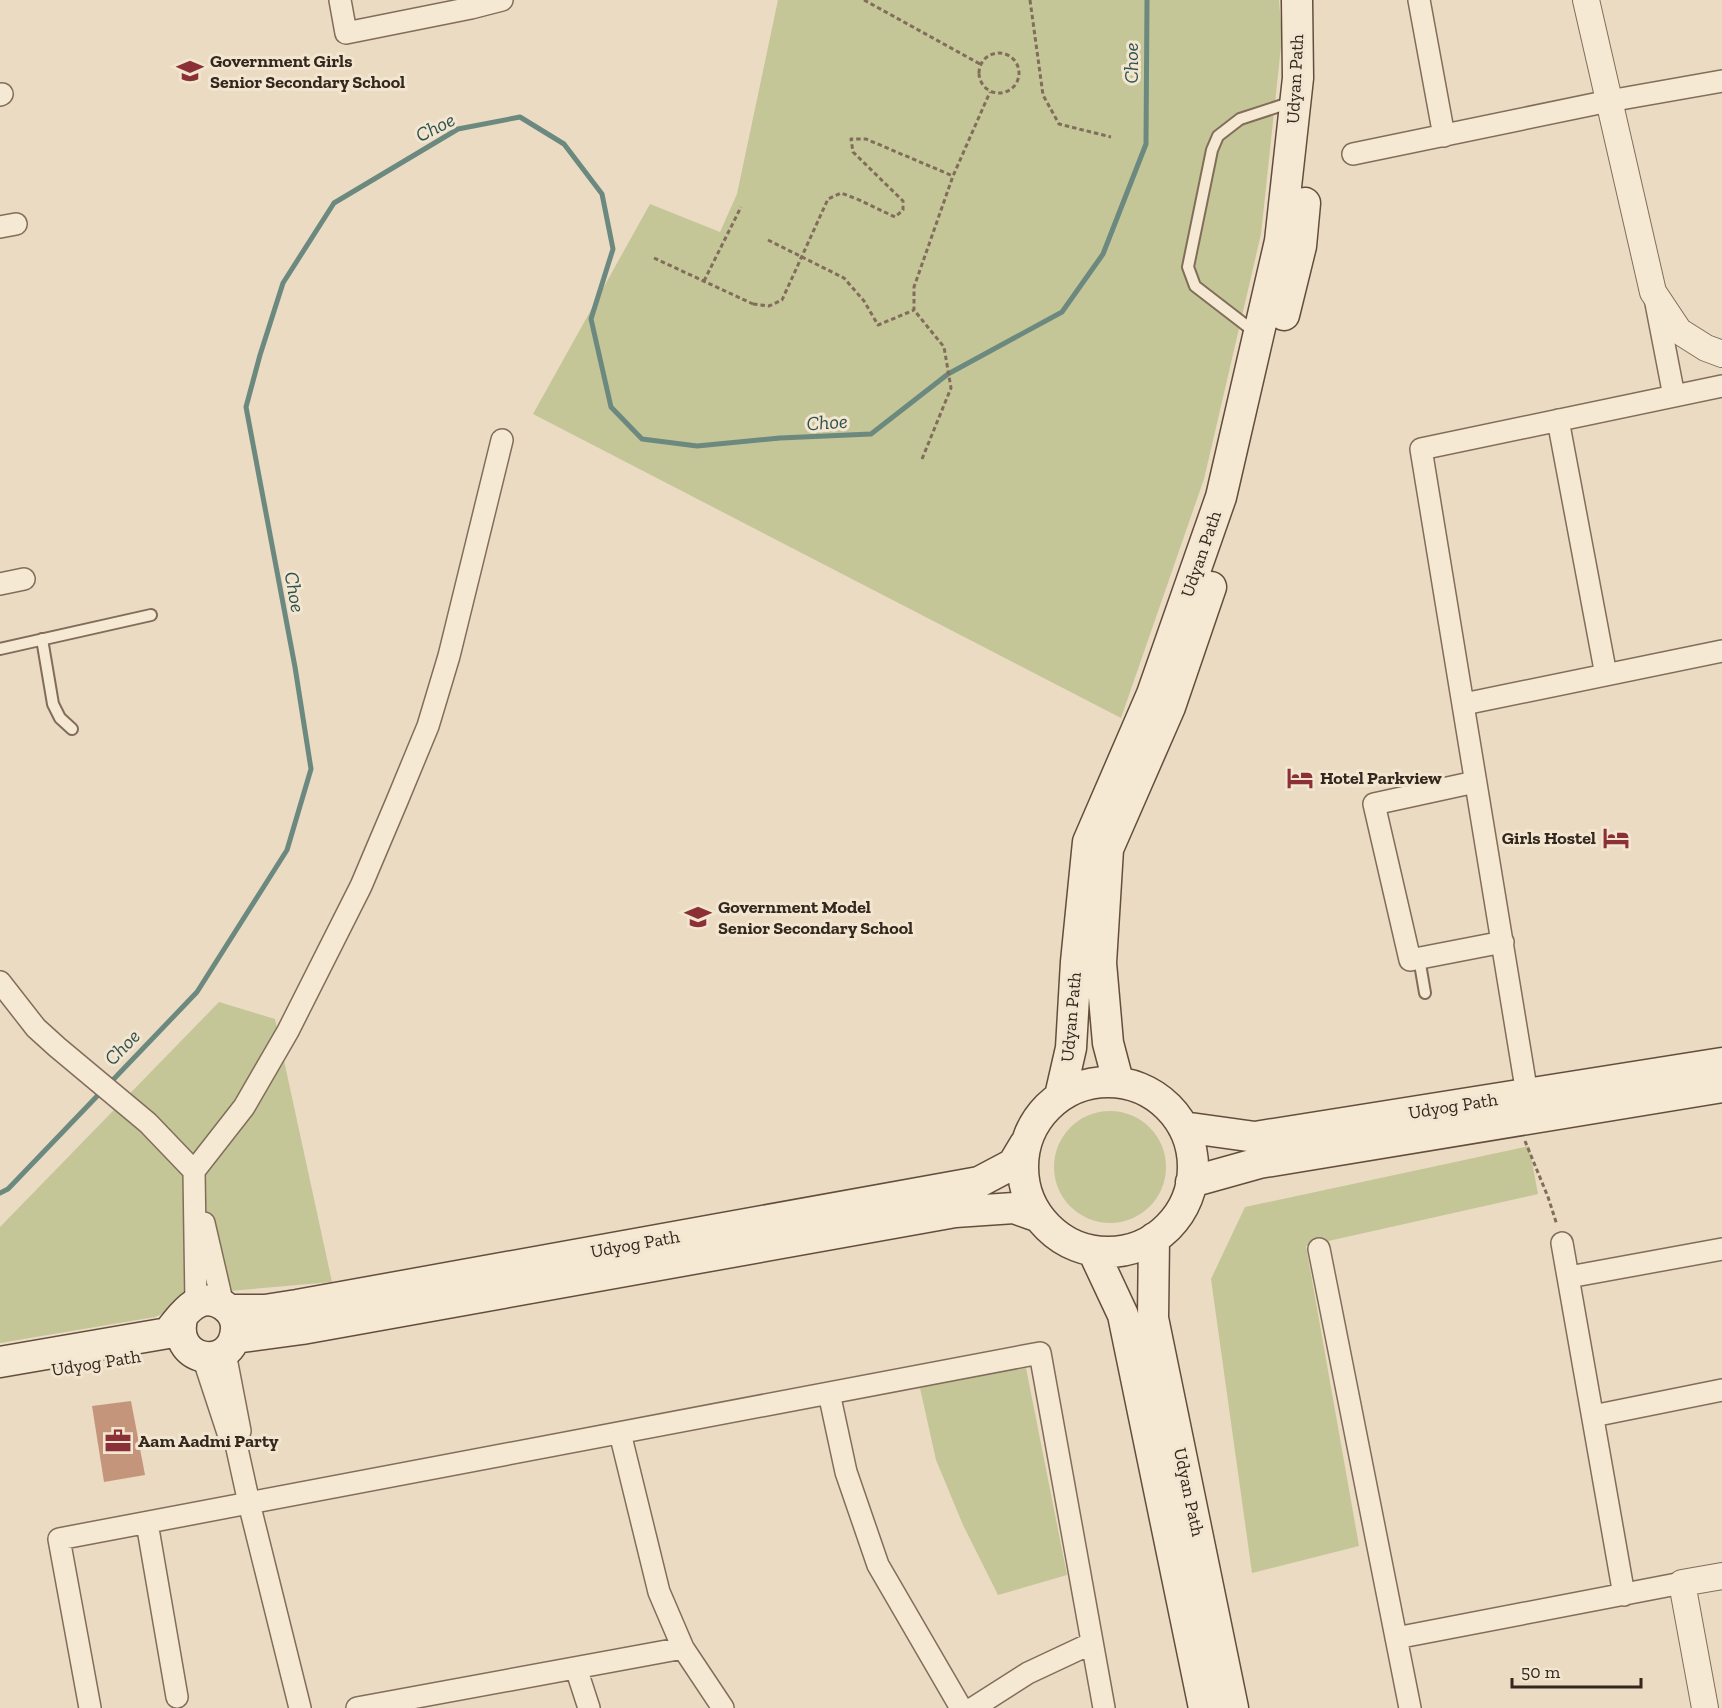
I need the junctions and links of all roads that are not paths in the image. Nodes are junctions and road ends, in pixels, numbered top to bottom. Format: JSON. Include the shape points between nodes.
{"nodes":[{"id":1,"x":340,"y":0,"type":"edge"},
{"id":2,"x":502,"y":0,"type":"edge"},
{"id":3,"x":1297,"y":0,"type":"edge"},
{"id":4,"x":1314,"y":0,"type":"edge"},
{"id":5,"x":1419,"y":0,"type":"edge"},
{"id":6,"x":1586,"y":0,"type":"edge"},
{"id":7,"x":470,"y":4,"type":"edge"},
{"id":8,"x":1722,"y":81,"type":"edge"},
{"id":9,"x":1296,"y":101,"type":"junction"},
{"id":10,"x":1609,"y":101,"type":"junction"},
{"id":11,"x":1444,"y":136,"type":"junction"},
{"id":12,"x":1353,"y":154,"type":"dead end"},
{"id":13,"x":1653,"y":292,"type":"junction"},
{"id":14,"x":1258,"y":335,"type":"junction"},
{"id":15,"x":1722,"y":354,"type":"edge"},
{"id":16,"x":1722,"y":386,"type":"edge"},
{"id":17,"x":1674,"y":396,"type":"junction"},
{"id":18,"x":1558,"y":420,"type":"junction"},
{"id":19,"x":502,"y":440,"type":"dead end"},
{"id":20,"x":24,"y":579,"type":"dead end"},
{"id":21,"x":0,"y":584,"type":"edge"},
{"id":22,"x":152,"y":615,"type":"dead end"},
{"id":23,"x":42,"y":639,"type":"junction"},
{"id":24,"x":0,"y":649,"type":"edge"},
{"id":25,"x":1721,"y":658,"type":"edge"},
{"id":26,"x":1606,"y":675,"type":"junction"},
{"id":27,"x":1464,"y":704,"type":"junction"},
{"id":28,"x":72,"y":729,"type":"dead end"},
{"id":29,"x":1475,"y":782,"type":"junction"},
{"id":30,"x":1503,"y":942,"type":"junction"},
{"id":31,"x":1419,"y":958,"type":"junction"},
{"id":32,"x":0,"y":982,"type":"edge"},
{"id":33,"x":1425,"y":993,"type":"dead end"},
{"id":34,"x":1722,"y":1063,"type":"edge"},
{"id":35,"x":1118,"y":1082,"type":"junction"},
{"id":36,"x":1722,"y":1087,"type":"edge"},
{"id":37,"x":1060,"y":1096,"type":"junction"},
{"id":38,"x":1522,"y":1107,"type":"junction"},
{"id":39,"x":1183,"y":1127,"type":"junction"},
{"id":40,"x":1025,"y":1144,"type":"junction"},
{"id":41,"x":195,"y":1180,"type":"junction"},
{"id":42,"x":1191,"y":1182,"type":"junction"},
{"id":43,"x":1038,"y":1217,"type":"junction"},
{"id":44,"x":1154,"y":1238,"type":"junction"},
{"id":45,"x":1562,"y":1243,"type":"road end"},
{"id":46,"x":1318,"y":1249,"type":"dead end"},
{"id":47,"x":1722,"y":1249,"type":"edge"},
{"id":48,"x":1093,"y":1251,"type":"junction"},
{"id":49,"x":1569,"y":1277,"type":"junction"},
{"id":50,"x":211,"y":1329,"type":"junction"},
{"id":51,"x":0,"y":1362,"type":"edge"},
{"id":52,"x":0,"y":1380,"type":"edge"},
{"id":53,"x":1722,"y":1390,"type":"edge"},
{"id":54,"x":829,"y":1393,"type":"junction"},
{"id":55,"x":1593,"y":1416,"type":"junction"},
{"id":56,"x":620,"y":1433,"type":"junction"},
{"id":57,"x":249,"y":1503,"type":"junction"},
{"id":58,"x":147,"y":1523,"type":"junction"},
{"id":59,"x":1722,"y":1576,"type":"edge"},
{"id":60,"x":1682,"y":1583,"type":"junction"},
{"id":61,"x":1624,"y":1595,"type":"junction"},
{"id":62,"x":1396,"y":1638,"type":"junction"},
{"id":63,"x":1092,"y":1643,"type":"junction"},
{"id":64,"x":683,"y":1648,"type":"junction"},
{"id":65,"x":576,"y":1668,"type":"junction"},
{"id":66,"x":177,"y":1697,"type":"dead end"},
{"id":67,"x":90,"y":1708,"type":"edge"},
{"id":68,"x":300,"y":1708,"type":"edge"},
{"id":69,"x":362,"y":1708,"type":"edge"},
{"id":70,"x":589,"y":1708,"type":"edge"},
{"id":71,"x":723,"y":1708,"type":"edge"},
{"id":72,"x":961,"y":1708,"type":"edge"},
{"id":73,"x":973,"y":1708,"type":"edge"},
{"id":74,"x":1104,"y":1708,"type":"edge"},
{"id":75,"x":1204,"y":1708,"type":"edge"},
{"id":76,"x":1233,"y":1708,"type":"edge"},
{"id":77,"x":1410,"y":1708,"type":"edge"},
{"id":78,"x":1705,"y":1708,"type":"edge"}],
"edges":[{"from":1,"to":7,"type":"street","via":[[346,33]]},
{"from":2,"to":7,"type":"street"},
{"from":3,"to":9,"type":"main road","name":"Udyan Path"},
{"from":4,"to":35,"type":"main road","name":"Udyan Path","via":[[1317,80],[1300,246],[1238,507],[1170,707],[1108,849],[1101,963],[1108,1042]]},
{"from":5,"to":11,"type":"street"},
{"from":6,"to":10,"type":"street"},
{"from":8,"to":10,"type":"street"},
{"from":9,"to":14,"type":"main road","name":"Udyan Path","via":[[1280,241]]},
{"from":9,"to":14,"type":"lane","via":[[1240,119],[1218,136],[1188,267],[1195,286]]},
{"from":10,"to":11,"type":"street"},
{"from":10,"to":13,"type":"street"},
{"from":11,"to":12,"type":"street"},
{"from":13,"to":15,"type":"street","via":[[1679,331]]},
{"from":13,"to":17,"type":"street"},
{"from":14,"to":37,"type":"main road","name":"Udyan Path","via":[[1221,497],[1152,694],[1088,842],[1071,1048]]},
{"from":16,"to":17,"type":"street"},
{"from":17,"to":18,"type":"street"},
{"from":18,"to":26,"type":"street"},
{"from":18,"to":27,"type":"street","via":[[1421,449]]},
{"from":19,"to":41,"type":"street","via":[[446,666],[428,726],[398,801],[361,886],[288,1031]]},
{"from":20,"to":21,"type":"street"},
{"from":22,"to":23,"type":"lane"},
{"from":23,"to":24,"type":"lane"},
{"from":23,"to":28,"type":"lane","via":[[53,704]]},
{"from":25,"to":26,"type":"street"},
{"from":26,"to":27,"type":"street"},
{"from":27,"to":29,"type":"street"},
{"from":29,"to":30,"type":"street"},
{"from":29,"to":31,"type":"street","via":[[1374,804],[1410,960]]},
{"from":30,"to":31,"type":"street"},
{"from":30,"to":38,"type":"street"},
{"from":31,"to":33,"type":"lane"},
{"from":32,"to":41,"type":"street","via":[[36,1028],[148,1123]]},
{"from":34,"to":38,"type":"main road","name":"Udyog Path"},
{"from":35,"to":37,"type":"main road","via":[[1088,1083]]},
{"from":35,"to":39,"type":"main road","via":[[1138,1086],[1156,1096]]},
{"from":36,"to":38,"type":"main road","name":"Udyog Path"},
{"from":37,"to":40,"type":"main road","via":[[1035,1122]]},
{"from":38,"to":39,"type":"main road","name":"Udyog Path","via":[[1255,1137]]},
{"from":38,"to":42,"type":"main road","name":"Udyog Path","via":[[1259,1162]]},
{"from":39,"to":42,"type":"main road","via":[[1192,1154]]},
{"from":40,"to":43,"type":"main road","via":[[1024,1182]]},
{"from":40,"to":50,"type":"main road","name":"Udyog Path","via":[[1013,1164],[979,1182],[266,1310]]},
{"from":41,"to":50,"type":"street"},
{"from":42,"to":44,"type":"main road","via":[[1178,1214]]},
{"from":43,"to":48,"type":"main road","via":[[1068,1243]]},
{"from":43,"to":50,"type":"main road","name":"Udyog Path","via":[[1014,1208],[954,1212],[302,1329]]},
{"from":44,"to":48,"type":"main road","via":[[1125,1250]]},
{"from":44,"to":76,"type":"main road","name":"Udyan Path","via":[[1153,1318]]},
{"from":45,"to":49,"type":"street"},
{"from":46,"to":62,"type":"street"},
{"from":47,"to":49,"type":"street"},
{"from":48,"to":75,"type":"main road","name":"Udyan Path","via":[[1123,1315]]},
{"from":49,"to":55,"type":"street"},
{"from":50,"to":51,"type":"main road","name":"Udyog Path"},
{"from":50,"to":52,"type":"main road","name":"Udyog Path","via":[[172,1352]]},
{"from":50,"to":57,"type":"street","via":[[240,1431],[236,1444]]},
{"from":53,"to":55,"type":"street"},
{"from":54,"to":56,"type":"street"},
{"from":54,"to":63,"type":"street","via":[[1040,1353]]},
{"from":54,"to":72,"type":"street","via":[[846,1472],[878,1565]]},
{"from":55,"to":61,"type":"street"},
{"from":56,"to":57,"type":"street"},
{"from":56,"to":64,"type":"street","via":[[660,1592]]},
{"from":57,"to":58,"type":"street"},
{"from":57,"to":68,"type":"street"},
{"from":58,"to":66,"type":"street"},
{"from":58,"to":67,"type":"street","via":[[59,1539]]},
{"from":59,"to":60,"type":"street"},
{"from":60,"to":61,"type":"street"},
{"from":60,"to":78,"type":"street"},
{"from":61,"to":62,"type":"street"},
{"from":62,"to":77,"type":"street"},
{"from":63,"to":73,"type":"street","via":[[1028,1673]]},
{"from":63,"to":74,"type":"street"},
{"from":64,"to":65,"type":"street"},
{"from":64,"to":71,"type":"street"},
{"from":65,"to":69,"type":"street"},
{"from":65,"to":70,"type":"street"}]}
